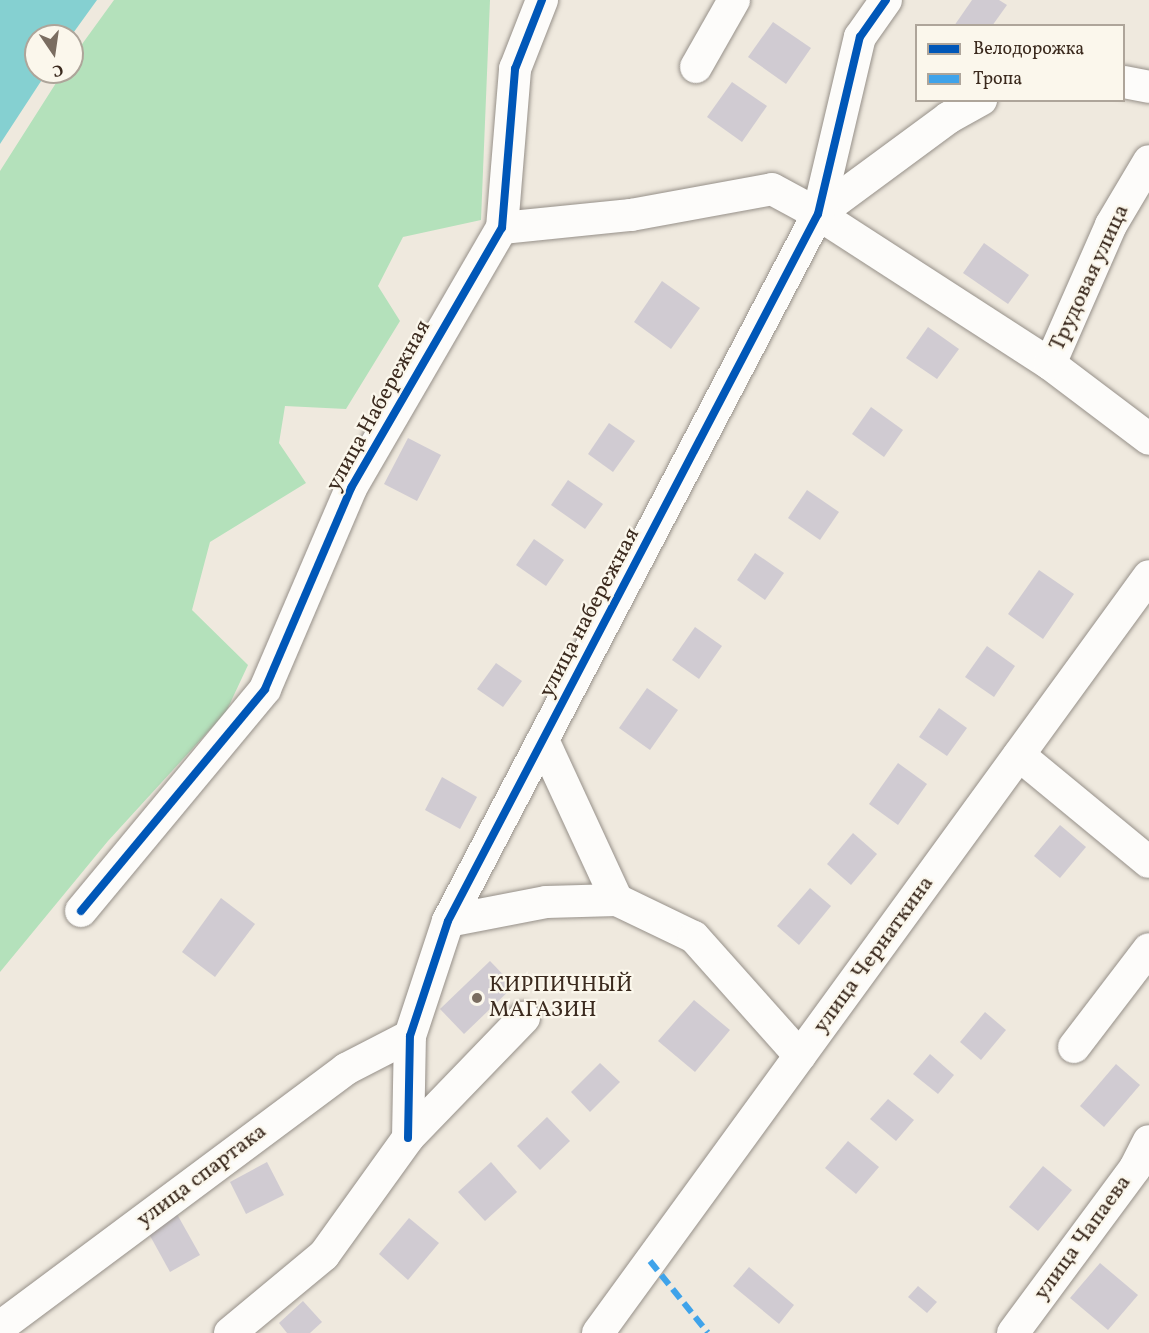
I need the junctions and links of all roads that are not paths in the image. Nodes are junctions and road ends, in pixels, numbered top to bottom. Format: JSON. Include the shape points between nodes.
{"nodes":[{"id":1,"x":542,"y":0,"type":"edge"},
{"id":2,"x":734,"y":0,"type":"edge"},
{"id":3,"x":874,"y":5,"type":"edge"},
{"id":4,"x":696,"y":67,"type":"dead end"},
{"id":5,"x":1125,"y":82,"type":"edge"},
{"id":6,"x":1149,"y":87,"type":"edge"},
{"id":7,"x":977,"y":102,"type":"edge"},
{"id":8,"x":1149,"y":161,"type":"edge"},
{"id":9,"x":818,"y":214,"type":"junction"},
{"id":10,"x":502,"y":228,"type":"junction"},
{"id":11,"x":1050,"y":363,"type":"junction"},
{"id":12,"x":1149,"y":439,"type":"edge"},
{"id":13,"x":1149,"y":576,"type":"edge"},
{"id":14,"x":543,"y":740,"type":"junction"},
{"id":15,"x":1019,"y":755,"type":"junction"},
{"id":16,"x":1149,"y":862,"type":"edge"},
{"id":17,"x":617,"y":900,"type":"junction"},
{"id":18,"x":81,"y":911,"type":"dead end"},
{"id":19,"x":448,"y":921,"type":"junction"},
{"id":20,"x":1149,"y":949,"type":"edge"},
{"id":21,"x":524,"y":1018,"type":"dead end"},
{"id":22,"x":410,"y":1036,"type":"junction"},
{"id":23,"x":1074,"y":1047,"type":"dead end"},
{"id":24,"x":800,"y":1056,"type":"junction"},
{"id":25,"x":408,"y":1138,"type":"junction"},
{"id":26,"x":1149,"y":1141,"type":"edge"},
{"id":27,"x":0,"y":1327,"type":"edge"},
{"id":28,"x":230,"y":1333,"type":"edge"},
{"id":29,"x":598,"y":1333,"type":"edge"},
{"id":30,"x":1013,"y":1333,"type":"edge"}],
"edges":[{"from":1,"to":10,"type":"street","name":"улица Набережная","via":[[515,69]]},
{"from":2,"to":4,"type":"street"},
{"from":3,"to":9,"type":"street","via":[[860,37]]},
{"from":5,"to":6,"type":"street"},
{"from":7,"to":9,"type":"street","via":[[948,118]]},
{"from":8,"to":11,"type":"street","name":"Трудовая улица","via":[[1111,225]]},
{"from":9,"to":10,"type":"street","via":[[772,189],[631,216]]},
{"from":9,"to":11,"type":"street"},
{"from":9,"to":14,"type":"street","name":"улица набережная"},
{"from":10,"to":18,"type":"street","name":"улица Набережная","via":[[351,488],[265,689]]},
{"from":11,"to":12,"type":"street"},
{"from":13,"to":15,"type":"street","name":"улица Чернаткина"},
{"from":14,"to":17,"type":"street"},
{"from":14,"to":19,"type":"street","name":"улица набережная"},
{"from":15,"to":16,"type":"street"},
{"from":15,"to":24,"type":"street","name":"улица Чернаткина"},
{"from":17,"to":19,"type":"street","via":[[546,902]]},
{"from":17,"to":24,"type":"street","via":[[694,937]]},
{"from":19,"to":22,"type":"street","name":"улица набережная"},
{"from":20,"to":23,"type":"street"},
{"from":21,"to":25,"type":"street"},
{"from":22,"to":25,"type":"street","name":"улица набережная"},
{"from":22,"to":27,"type":"street","name":"улица спартака","via":[[346,1069]]},
{"from":24,"to":29,"type":"street","name":"улица Чернаткина"},
{"from":25,"to":28,"type":"street","via":[[324,1255]]},
{"from":26,"to":30,"type":"street","name":"улица Чапаева","via":[[1135,1168]]}]}
